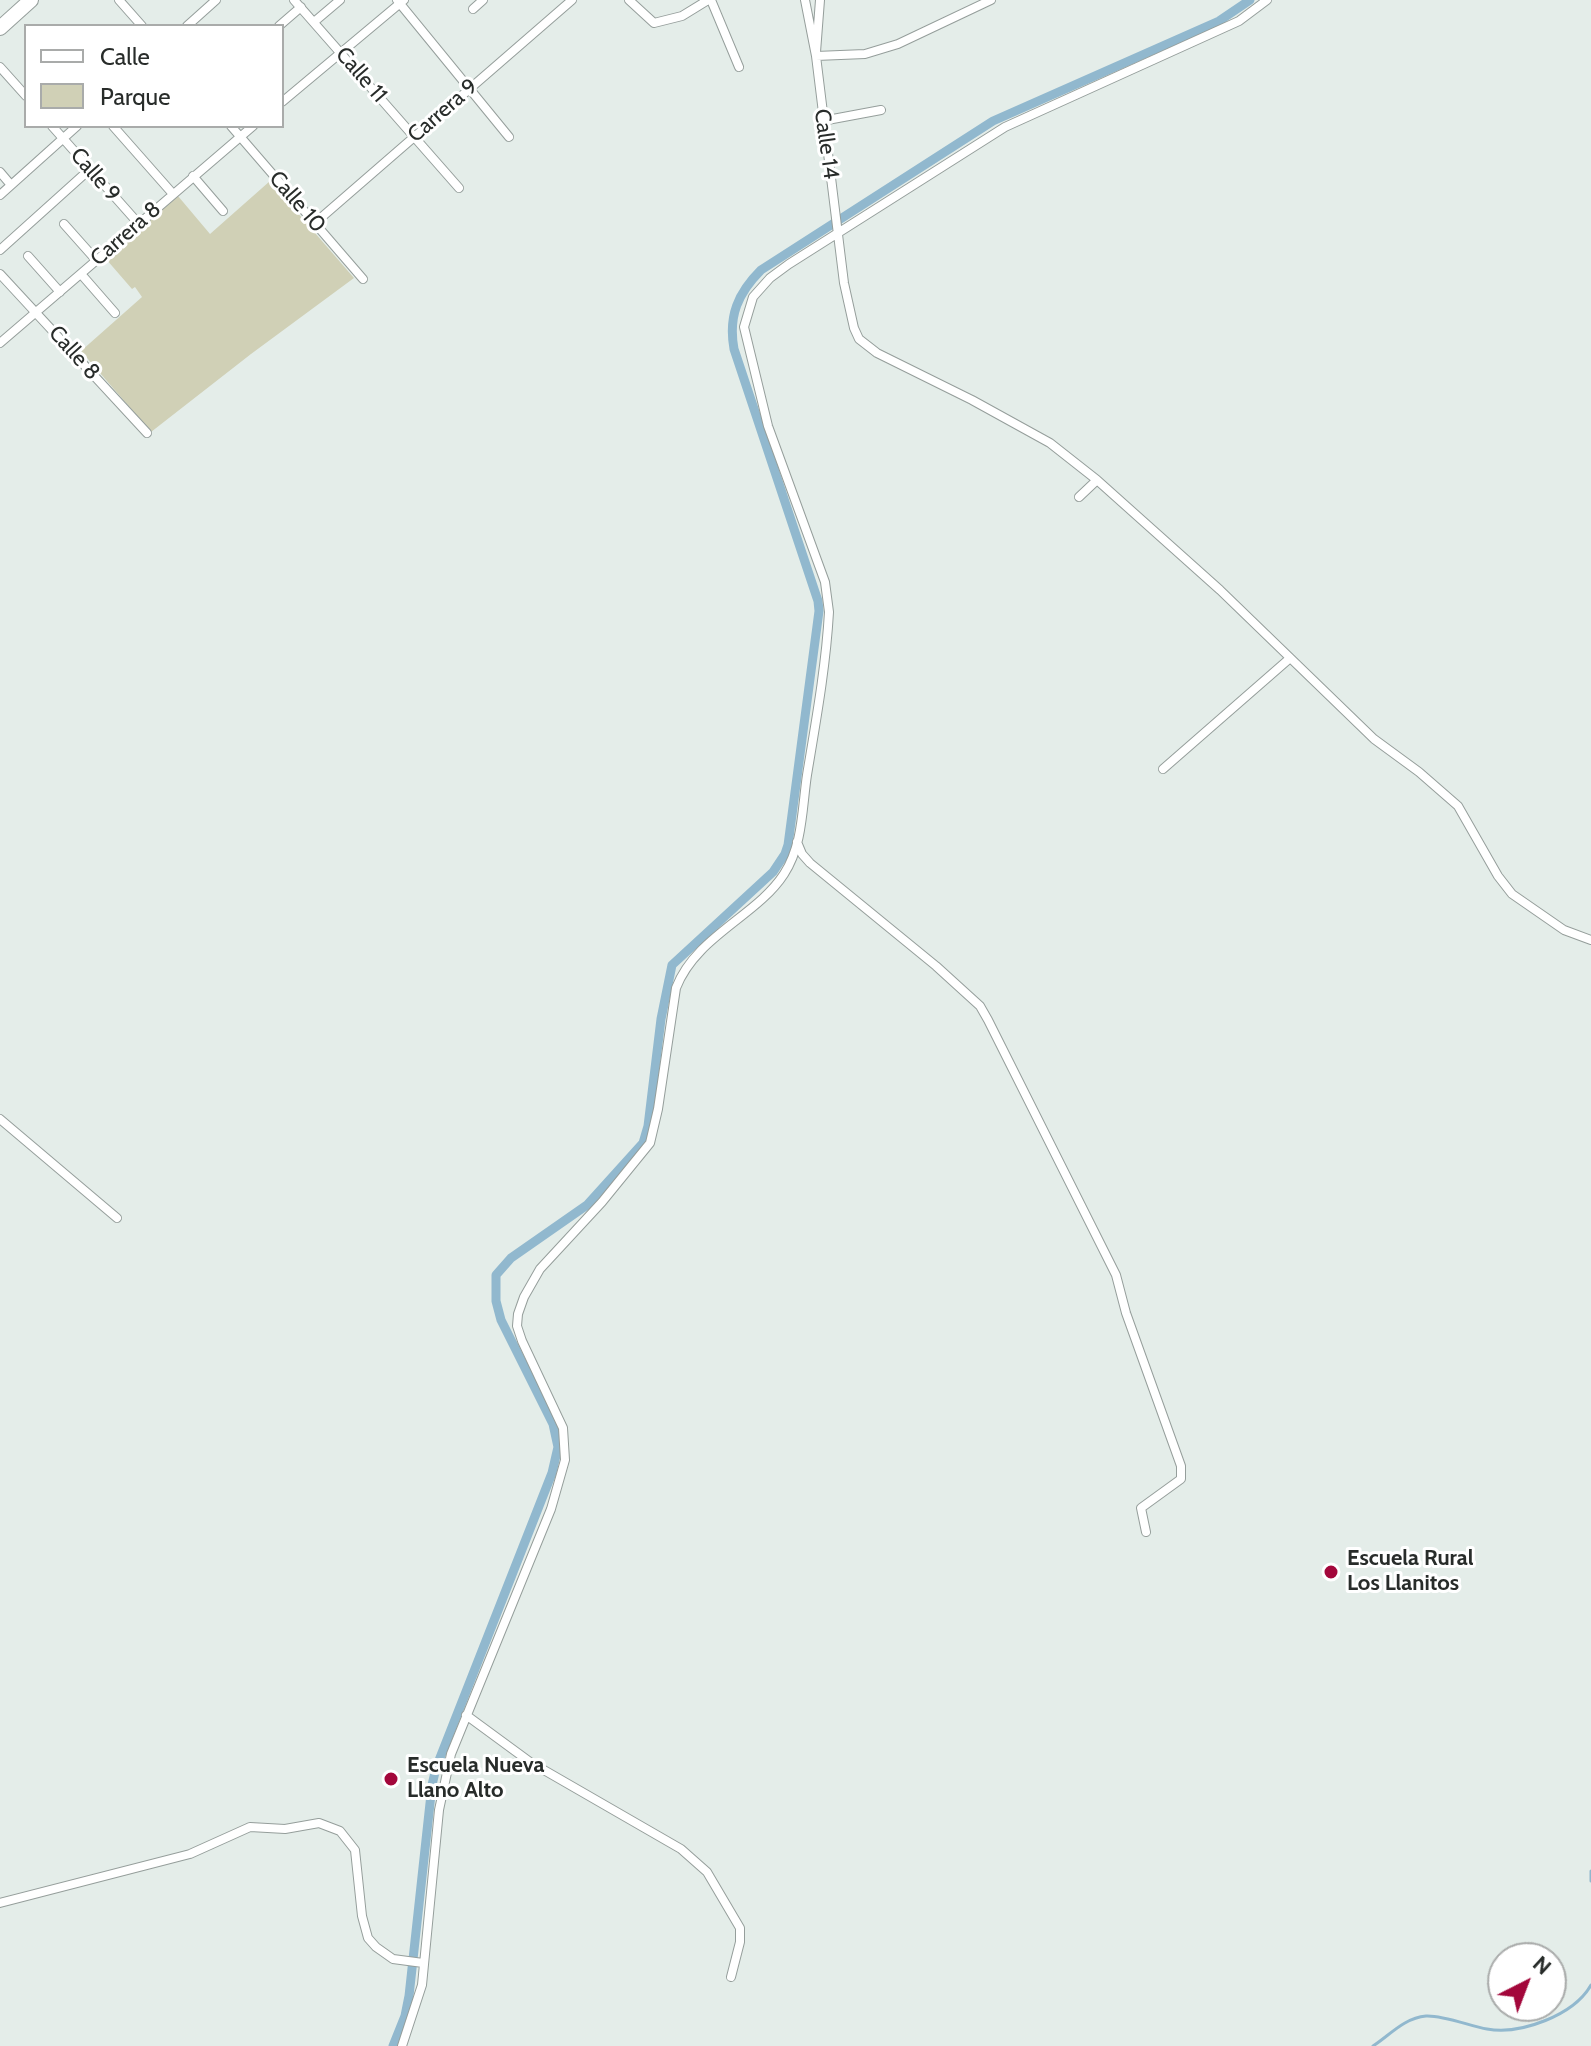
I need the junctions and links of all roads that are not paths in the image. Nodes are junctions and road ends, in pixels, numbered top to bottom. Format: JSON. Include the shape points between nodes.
{"nodes":[{"id":1,"x":31,"y":0,"type":"edge"},
{"id":2,"x":119,"y":0,"type":"edge"},
{"id":3,"x":216,"y":0,"type":"edge"},
{"id":4,"x":340,"y":0,"type":"edge"},
{"id":5,"x":483,"y":0,"type":"edge"},
{"id":6,"x":572,"y":0,"type":"edge"},
{"id":7,"x":629,"y":0,"type":"edge"},
{"id":8,"x":710,"y":0,"type":"edge"},
{"id":9,"x":805,"y":0,"type":"edge"},
{"id":10,"x":820,"y":0,"type":"edge"},
{"id":11,"x":991,"y":0,"type":"edge"},
{"id":12,"x":1267,"y":0,"type":"edge"},
{"id":13,"x":400,"y":1,"type":"edge"},
{"id":14,"x":297,"y":4,"type":"edge"},
{"id":15,"x":473,"y":9,"type":"dead end"},
{"id":16,"x":314,"y":22,"type":"junction"},
{"id":17,"x":140,"y":24,"type":"edge"},
{"id":18,"x":189,"y":24,"type":"edge"},
{"id":19,"x":281,"y":24,"type":"edge"},
{"id":20,"x":0,"y":28,"type":"edge"},
{"id":21,"x":341,"y":52,"type":"junction"},
{"id":22,"x":816,"y":56,"type":"junction"},
{"id":23,"x":0,"y":67,"type":"edge"},
{"id":24,"x":739,"y":67,"type":"dead end"},
{"id":25,"x":468,"y":89,"type":"junction"},
{"id":26,"x":24,"y":94,"type":"edge"},
{"id":27,"x":284,"y":100,"type":"edge"},
{"id":28,"x":881,"y":110,"type":"dead end"},
{"id":29,"x":822,"y":121,"type":"junction"},
{"id":30,"x":54,"y":128,"type":"edge"},
{"id":31,"x":75,"y":128,"type":"edge"},
{"id":32,"x":115,"y":128,"type":"edge"},
{"id":33,"x":233,"y":128,"type":"edge"},
{"id":34,"x":251,"y":128,"type":"edge"},
{"id":35,"x":414,"y":136,"type":"junction"},
{"id":36,"x":241,"y":137,"type":"junction"},
{"id":37,"x":509,"y":137,"type":"dead end"},
{"id":38,"x":63,"y":139,"type":"junction"},
{"id":39,"x":90,"y":169,"type":"junction"},
{"id":40,"x":0,"y":172,"type":"edge"},
{"id":41,"x":193,"y":176,"type":"junction"},
{"id":42,"x":11,"y":185,"type":"junction"},
{"id":43,"x":459,"y":188,"type":"dead end"},
{"id":44,"x":173,"y":194,"type":"junction"},
{"id":45,"x":0,"y":195,"type":"edge"},
{"id":46,"x":223,"y":211,"type":"dead end"},
{"id":47,"x":138,"y":223,"type":"junction"},
{"id":48,"x":315,"y":223,"type":"junction"},
{"id":49,"x":64,"y":224,"type":"dead end"},
{"id":50,"x":839,"y":232,"type":"junction"},
{"id":51,"x":0,"y":250,"type":"edge"},
{"id":52,"x":28,"y":256,"type":"dead end"},
{"id":53,"x":96,"y":260,"type":"junction"},
{"id":54,"x":0,"y":274,"type":"edge"},
{"id":55,"x":81,"y":274,"type":"junction"},
{"id":56,"x":363,"y":279,"type":"dead end"},
{"id":57,"x":60,"y":292,"type":"junction"},
{"id":58,"x":36,"y":312,"type":"junction"},
{"id":59,"x":115,"y":313,"type":"dead end"},
{"id":60,"x":0,"y":343,"type":"edge"},
{"id":61,"x":147,"y":433,"type":"dead end"},
{"id":62,"x":1097,"y":480,"type":"junction"},
{"id":63,"x":1079,"y":497,"type":"dead end"},
{"id":64,"x":1289,"y":659,"type":"junction"},
{"id":65,"x":1163,"y":769,"type":"dead end"},
{"id":66,"x":797,"y":842,"type":"junction"},
{"id":67,"x":1591,"y":940,"type":"edge"},
{"id":68,"x":0,"y":1119,"type":"edge"},
{"id":69,"x":117,"y":1218,"type":"dead end"},
{"id":70,"x":1146,"y":1532,"type":"dead end"},
{"id":71,"x":466,"y":1715,"type":"junction"},
{"id":72,"x":0,"y":1903,"type":"edge"},
{"id":73,"x":423,"y":1963,"type":"junction"},
{"id":74,"x":731,"y":1977,"type":"dead end"},
{"id":75,"x":402,"y":2046,"type":"edge"}],
"edges":[{"from":1,"to":20,"type":"main road"},
{"from":2,"to":17,"type":"street"},
{"from":3,"to":18,"type":"street"},
{"from":4,"to":16,"type":"street"},
{"from":5,"to":15,"type":"street"},
{"from":6,"to":25,"type":"street","name":"Carrera 9"},
{"from":7,"to":8,"type":"street","via":[[654,23],[682,16]]},
{"from":8,"to":24,"type":"street"},
{"from":9,"to":22,"type":"street","name":"Calle 14"},
{"from":10,"to":22,"type":"street","name":"Calle 14"},
{"from":11,"to":22,"type":"street","via":[[898,44],[865,54]]},
{"from":12,"to":50,"type":"street","via":[[1239,21],[1005,127]]},
{"from":13,"to":21,"type":"street"},
{"from":13,"to":25,"type":"street"},
{"from":14,"to":16,"type":"street","name":"Calle 11"},
{"from":14,"to":19,"type":"street"},
{"from":16,"to":21,"type":"street","name":"Calle 11"},
{"from":21,"to":27,"type":"street"},
{"from":21,"to":35,"type":"street","name":"Calle 11"},
{"from":22,"to":29,"type":"street","name":"Calle 14"},
{"from":23,"to":26,"type":"street"},
{"from":25,"to":35,"type":"street","name":"Carrera 9"},
{"from":25,"to":37,"type":"street"},
{"from":28,"to":29,"type":"street"},
{"from":29,"to":50,"type":"street","name":"Calle 14"},
{"from":30,"to":38,"type":"street","name":"Calle 9"},
{"from":31,"to":38,"type":"street"},
{"from":32,"to":44,"type":"street"},
{"from":33,"to":36,"type":"street","name":"Calle 10"},
{"from":34,"to":36,"type":"street","name":"Carrera 8"},
{"from":35,"to":43,"type":"street","name":"Calle 11"},
{"from":35,"to":48,"type":"street","name":"Carrera 9"},
{"from":36,"to":41,"type":"street","name":"Carrera 8"},
{"from":36,"to":48,"type":"street","name":"Calle 10"},
{"from":38,"to":39,"type":"street","name":"Calle 9"},
{"from":38,"to":42,"type":"street"},
{"from":39,"to":47,"type":"street","name":"Calle 9"},
{"from":39,"to":51,"type":"street"},
{"from":40,"to":42,"type":"street"},
{"from":41,"to":44,"type":"street","name":"Carrera 8"},
{"from":41,"to":46,"type":"street"},
{"from":42,"to":45,"type":"street"},
{"from":44,"to":47,"type":"street","name":"Carrera 8"},
{"from":47,"to":53,"type":"street","name":"Carrera 8"},
{"from":48,"to":56,"type":"street","name":"Calle 10"},
{"from":49,"to":53,"type":"street"},
{"from":50,"to":62,"type":"street","name":"Calle 14","via":[[849,310],[859,339],[1050,443]]},
{"from":50,"to":66,"type":"street","via":[[759,288],[744,327],[768,426],[825,582],[829,612]]},
{"from":52,"to":57,"type":"street"},
{"from":53,"to":55,"type":"street","name":"Carrera 8"},
{"from":54,"to":58,"type":"street","name":"Calle 8"},
{"from":55,"to":57,"type":"street","name":"Carrera 8"},
{"from":55,"to":59,"type":"street"},
{"from":57,"to":58,"type":"street","name":"Carrera 8"},
{"from":58,"to":60,"type":"street","name":"Carrera 8"},
{"from":58,"to":61,"type":"street","name":"Calle 8"},
{"from":62,"to":63,"type":"street"},
{"from":62,"to":64,"type":"street"},
{"from":64,"to":65,"type":"street"},
{"from":64,"to":67,"type":"street","via":[[1374,739],[1458,806],[1512,894],[1564,930]]},
{"from":66,"to":70,"type":"street","via":[[810,863],[980,1006],[1024,1089],[1116,1275],[1181,1466],[1181,1479],[1141,1508]]},
{"from":66,"to":71,"type":"street","via":[[779,881],[680,977],[650,1143],[547,1260],[524,1297],[517,1326],[560,1417],[565,1460],[551,1509]]},
{"from":68,"to":69,"type":"street"},
{"from":71,"to":73,"type":"street","via":[[441,1800]]},
{"from":71,"to":74,"type":"street","via":[[530,1762],[681,1849],[707,1872],[740,1928]]},
{"from":72,"to":73,"type":"street","via":[[190,1854],[245,1828],[319,1823],[340,1831],[355,1850],[368,1938],[393,1959]]},
{"from":73,"to":75,"type":"street","via":[[422,1985]]}]}
